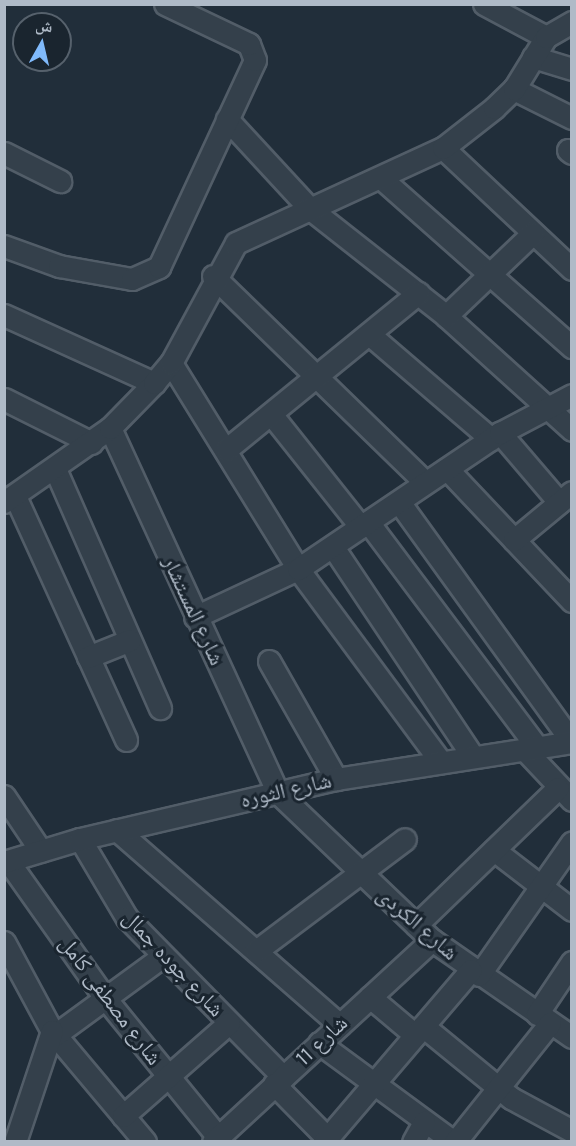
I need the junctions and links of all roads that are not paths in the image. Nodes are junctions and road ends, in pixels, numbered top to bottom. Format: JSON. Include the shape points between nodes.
{"nodes":[{"id":1,"x":165,"y":4,"type":"edge"},
{"id":2,"x":484,"y":4,"type":"edge"},
{"id":3,"x":572,"y":22,"type":"edge"},
{"id":4,"x":546,"y":37,"type":"junction"},
{"id":5,"x":533,"y":57,"type":"junction"},
{"id":6,"x":572,"y":69,"type":"edge"},
{"id":7,"x":514,"y":89,"type":"junction"},
{"id":8,"x":572,"y":117,"type":"edge"},
{"id":9,"x":227,"y":119,"type":"junction"},
{"id":10,"x":442,"y":148,"type":"junction"},
{"id":11,"x":4,"y":153,"type":"edge"},
{"id":12,"x":382,"y":179,"type":"junction"},
{"id":13,"x":60,"y":181,"type":"dead end"},
{"id":14,"x":309,"y":208,"type":"junction"},
{"id":15,"x":533,"y":233,"type":"junction"},
{"id":16,"x":4,"y":246,"type":"edge"},
{"id":17,"x":572,"y":268,"type":"edge"},
{"id":18,"x":213,"y":276,"type":"junction"},
{"id":19,"x":488,"y":276,"type":"junction"},
{"id":20,"x":418,"y":293,"type":"junction"},
{"id":21,"x":4,"y":315,"type":"edge"},
{"id":22,"x":446,"y":316,"type":"junction"},
{"id":23,"x":369,"y":334,"type":"junction"},
{"id":24,"x":572,"y":347,"type":"edge"},
{"id":25,"x":171,"y":363,"type":"junction"},
{"id":26,"x":316,"y":377,"type":"junction"},
{"id":27,"x":154,"y":383,"type":"junction"},
{"id":28,"x":572,"y":395,"type":"edge"},
{"id":29,"x":4,"y":399,"type":"edge"},
{"id":30,"x":550,"y":408,"type":"junction"},
{"id":31,"x":271,"y":414,"type":"junction"},
{"id":32,"x":110,"y":428,"type":"junction"},
{"id":33,"x":572,"y":430,"type":"edge"},
{"id":34,"x":496,"y":436,"type":"junction"},
{"id":35,"x":92,"y":442,"type":"junction"},
{"id":36,"x":227,"y":449,"type":"junction"},
{"id":37,"x":447,"y":469,"type":"junction"},
{"id":38,"x":56,"y":471,"type":"junction"},
{"id":39,"x":425,"y":482,"type":"junction"},
{"id":40,"x":566,"y":497,"type":"edge"},
{"id":41,"x":10,"y":499,"type":"edge"},
{"id":42,"x":399,"y":502,"type":"junction"},
{"id":43,"x":365,"y":524,"type":"junction"},
{"id":44,"x":514,"y":540,"type":"junction"},
{"id":45,"x":333,"y":547,"type":"junction"},
{"id":46,"x":298,"y":569,"type":"junction"},
{"id":47,"x":572,"y":601,"type":"edge"},
{"id":48,"x":195,"y":617,"type":"junction"},
{"id":49,"x":130,"y":640,"type":"junction"},
{"id":50,"x":88,"y":657,"type":"junction"},
{"id":51,"x":269,"y":660,"type":"dead end"},
{"id":52,"x":160,"y":708,"type":"dead end"},
{"id":53,"x":126,"y":740,"type":"dead end"},
{"id":54,"x":572,"y":742,"type":"edge"},
{"id":55,"x":531,"y":748,"type":"junction"},
{"id":56,"x":473,"y":757,"type":"junction"},
{"id":57,"x":441,"y":762,"type":"junction"},
{"id":58,"x":336,"y":779,"type":"junction"},
{"id":59,"x":278,"y":793,"type":"junction"},
{"id":60,"x":565,"y":794,"type":"edge"},
{"id":61,"x":4,"y":796,"type":"edge"},
{"id":62,"x":117,"y":830,"type":"junction"},
{"id":63,"x":80,"y":839,"type":"junction"},
{"id":64,"x":405,"y":839,"type":"dead end"},
{"id":65,"x":572,"y":842,"type":"edge"},
{"id":66,"x":494,"y":850,"type":"junction"},
{"id":67,"x":41,"y":851,"type":"junction"},
{"id":68,"x":6,"y":861,"type":"edge"},
{"id":69,"x":360,"y":873,"type":"junction"},
{"id":70,"x":542,"y":886,"type":"junction"},
{"id":71,"x":572,"y":910,"type":"edge"},
{"id":72,"x":416,"y":925,"type":"junction"},
{"id":73,"x":432,"y":940,"type":"junction"},
{"id":74,"x":4,"y":942,"type":"edge"},
{"id":75,"x":256,"y":951,"type":"junction"},
{"id":76,"x":162,"y":956,"type":"junction"},
{"id":77,"x":572,"y":962,"type":"edge"},
{"id":78,"x":475,"y":972,"type":"junction"},
{"id":79,"x":370,"y":997,"type":"junction"},
{"id":80,"x":105,"y":998,"type":"junction"},
{"id":81,"x":543,"y":1018,"type":"junction"},
{"id":82,"x":229,"y":1023,"type":"junction"},
{"id":83,"x":340,"y":1024,"type":"junction"},
{"id":84,"x":419,"y":1031,"type":"junction"},
{"id":85,"x":53,"y":1033,"type":"junction"},
{"id":86,"x":572,"y":1037,"type":"edge"},
{"id":87,"x":319,"y":1043,"type":"junction"},
{"id":88,"x":168,"y":1076,"type":"junction"},
{"id":89,"x":279,"y":1081,"type":"junction"},
{"id":90,"x":371,"y":1086,"type":"junction"},
{"id":91,"x":499,"y":1086,"type":"junction"},
{"id":92,"x":123,"y":1116,"type":"junction"},
{"id":93,"x":424,"y":1122,"type":"junction"},
{"id":94,"x":572,"y":1131,"type":"edge"},
{"id":95,"x":140,"y":1139,"type":"edge"},
{"id":96,"x":215,"y":1139,"type":"edge"},
{"id":97,"x":326,"y":1140,"type":"edge"},
{"id":98,"x":15,"y":1142,"type":"edge"},
{"id":99,"x":413,"y":1142,"type":"edge"},
{"id":100,"x":455,"y":1142,"type":"edge"}],
"edges":[{"from":1,"to":9,"type":"street","via":[[254,50],[255,60]]},
{"from":2,"to":4,"type":"street"},
{"from":3,"to":4,"type":"street"},
{"from":4,"to":5,"type":"street"},
{"from":5,"to":6,"type":"street"},
{"from":5,"to":7,"type":"street"},
{"from":7,"to":8,"type":"street"},
{"from":7,"to":10,"type":"street"},
{"from":9,"to":14,"type":"street"},
{"from":9,"to":16,"type":"street","via":[[159,267],[151,275],[132,279],[59,266]]},
{"from":10,"to":12,"type":"street"},
{"from":10,"to":15,"type":"street"},
{"from":11,"to":13,"type":"street"},
{"from":12,"to":14,"type":"street"},
{"from":12,"to":19,"type":"street"},
{"from":14,"to":18,"type":"street","via":[[236,243]]},
{"from":14,"to":20,"type":"street"},
{"from":15,"to":17,"type":"street"},
{"from":15,"to":19,"type":"street"},
{"from":18,"to":25,"type":"street"},
{"from":18,"to":26,"type":"street"},
{"from":19,"to":22,"type":"street"},
{"from":19,"to":24,"type":"street"},
{"from":20,"to":22,"type":"street"},
{"from":20,"to":23,"type":"street"},
{"from":21,"to":27,"type":"street"},
{"from":22,"to":30,"type":"street"},
{"from":23,"to":26,"type":"street"},
{"from":23,"to":34,"type":"street"},
{"from":25,"to":27,"type":"street"},
{"from":25,"to":36,"type":"street"},
{"from":26,"to":31,"type":"street"},
{"from":26,"to":39,"type":"street"},
{"from":27,"to":32,"type":"street"},
{"from":28,"to":30,"type":"street"},
{"from":29,"to":35,"type":"street"},
{"from":30,"to":33,"type":"street"},
{"from":30,"to":34,"type":"street"},
{"from":31,"to":36,"type":"street"},
{"from":31,"to":43,"type":"street"},
{"from":32,"to":35,"type":"street"},
{"from":32,"to":48,"type":"street","name":"شارع المستشار"},
{"from":34,"to":37,"type":"street"},
{"from":34,"to":40,"type":"street"},
{"from":35,"to":38,"type":"street"},
{"from":36,"to":46,"type":"street"},
{"from":37,"to":39,"type":"street"},
{"from":37,"to":44,"type":"street"},
{"from":38,"to":41,"type":"street"},
{"from":38,"to":49,"type":"street"},
{"from":39,"to":42,"type":"street"},
{"from":40,"to":44,"type":"street"},
{"from":41,"to":50,"type":"street"},
{"from":42,"to":43,"type":"street"},
{"from":42,"to":54,"type":"street"},
{"from":43,"to":45,"type":"street"},
{"from":43,"to":55,"type":"street"},
{"from":44,"to":47,"type":"street"},
{"from":45,"to":46,"type":"street"},
{"from":45,"to":56,"type":"street"},
{"from":46,"to":48,"type":"street"},
{"from":46,"to":57,"type":"street"},
{"from":48,"to":59,"type":"street","name":"شارع المستشار"},
{"from":49,"to":50,"type":"street"},
{"from":49,"to":52,"type":"street"},
{"from":50,"to":53,"type":"street"},
{"from":51,"to":58,"type":"street"},
{"from":54,"to":55,"type":"street","name":"شارع الثوره"},
{"from":55,"to":56,"type":"street","name":"شارع الثوره"},
{"from":55,"to":60,"type":"street"},
{"from":56,"to":57,"type":"street","name":"شارع الثوره"},
{"from":57,"to":58,"type":"street","name":"شارع الثوره"},
{"from":58,"to":59,"type":"street","name":"شارع الثوره"},
{"from":59,"to":62,"type":"street","name":"شارع الثوره"},
{"from":59,"to":69,"type":"street","name":"شارع الكردى"},
{"from":60,"to":66,"type":"street"},
{"from":61,"to":67,"type":"street"},
{"from":62,"to":63,"type":"street","name":"شارع الثوره"},
{"from":62,"to":75,"type":"street"},
{"from":63,"to":67,"type":"street","name":"شارع الثوره"},
{"from":63,"to":76,"type":"street","name":"شارع جوده جمال","via":[[127,918]]},
{"from":64,"to":69,"type":"street"},
{"from":65,"to":70,"type":"street"},
{"from":66,"to":70,"type":"street"},
{"from":66,"to":72,"type":"street"},
{"from":67,"to":68,"type":"street","name":"شارع الثوره"},
{"from":68,"to":80,"type":"street","name":"شارع مصطفى كامل"},
{"from":69,"to":72,"type":"street","name":"شارع الكردى"},
{"from":69,"to":75,"type":"street"},
{"from":70,"to":71,"type":"street"},
{"from":70,"to":78,"type":"street"},
{"from":72,"to":73,"type":"street","name":"شارع الكردى"},
{"from":73,"to":78,"type":"street","name":"شارع الكردى"},
{"from":73,"to":79,"type":"street","name":"شارع 11"},
{"from":74,"to":85,"type":"street"},
{"from":75,"to":83,"type":"street"},
{"from":76,"to":80,"type":"street"},
{"from":76,"to":82,"type":"street","name":"شارع جوده جمال"},
{"from":77,"to":81,"type":"street"},
{"from":78,"to":81,"type":"street","name":"شارع الكردى"},
{"from":78,"to":84,"type":"street"},
{"from":79,"to":83,"type":"street","name":"شارع 11"},
{"from":79,"to":84,"type":"street"},
{"from":80,"to":85,"type":"street"},
{"from":80,"to":88,"type":"street","name":"شارع مصطفى كامل"},
{"from":81,"to":86,"type":"street","name":"شارع الكردى"},
{"from":81,"to":91,"type":"street"},
{"from":82,"to":88,"type":"street"},
{"from":82,"to":89,"type":"street","name":"شارع جوده جمال"},
{"from":83,"to":87,"type":"street","name":"شارع 11"},
{"from":84,"to":90,"type":"street"},
{"from":84,"to":91,"type":"street"},
{"from":85,"to":92,"type":"street"},
{"from":85,"to":98,"type":"street"},
{"from":87,"to":89,"type":"street","name":"شارع 11"},
{"from":87,"to":90,"type":"street"},
{"from":88,"to":92,"type":"street"},
{"from":88,"to":96,"type":"street","name":"شارع مصطفى كامل"},
{"from":89,"to":96,"type":"street","name":"شارع 11"},
{"from":89,"to":97,"type":"street","name":"شارع جوده جمال"},
{"from":90,"to":93,"type":"street"},
{"from":90,"to":97,"type":"street"},
{"from":91,"to":94,"type":"street"},
{"from":91,"to":100,"type":"street"},
{"from":92,"to":95,"type":"street"},
{"from":93,"to":99,"type":"street"},
{"from":93,"to":100,"type":"street"}]}
